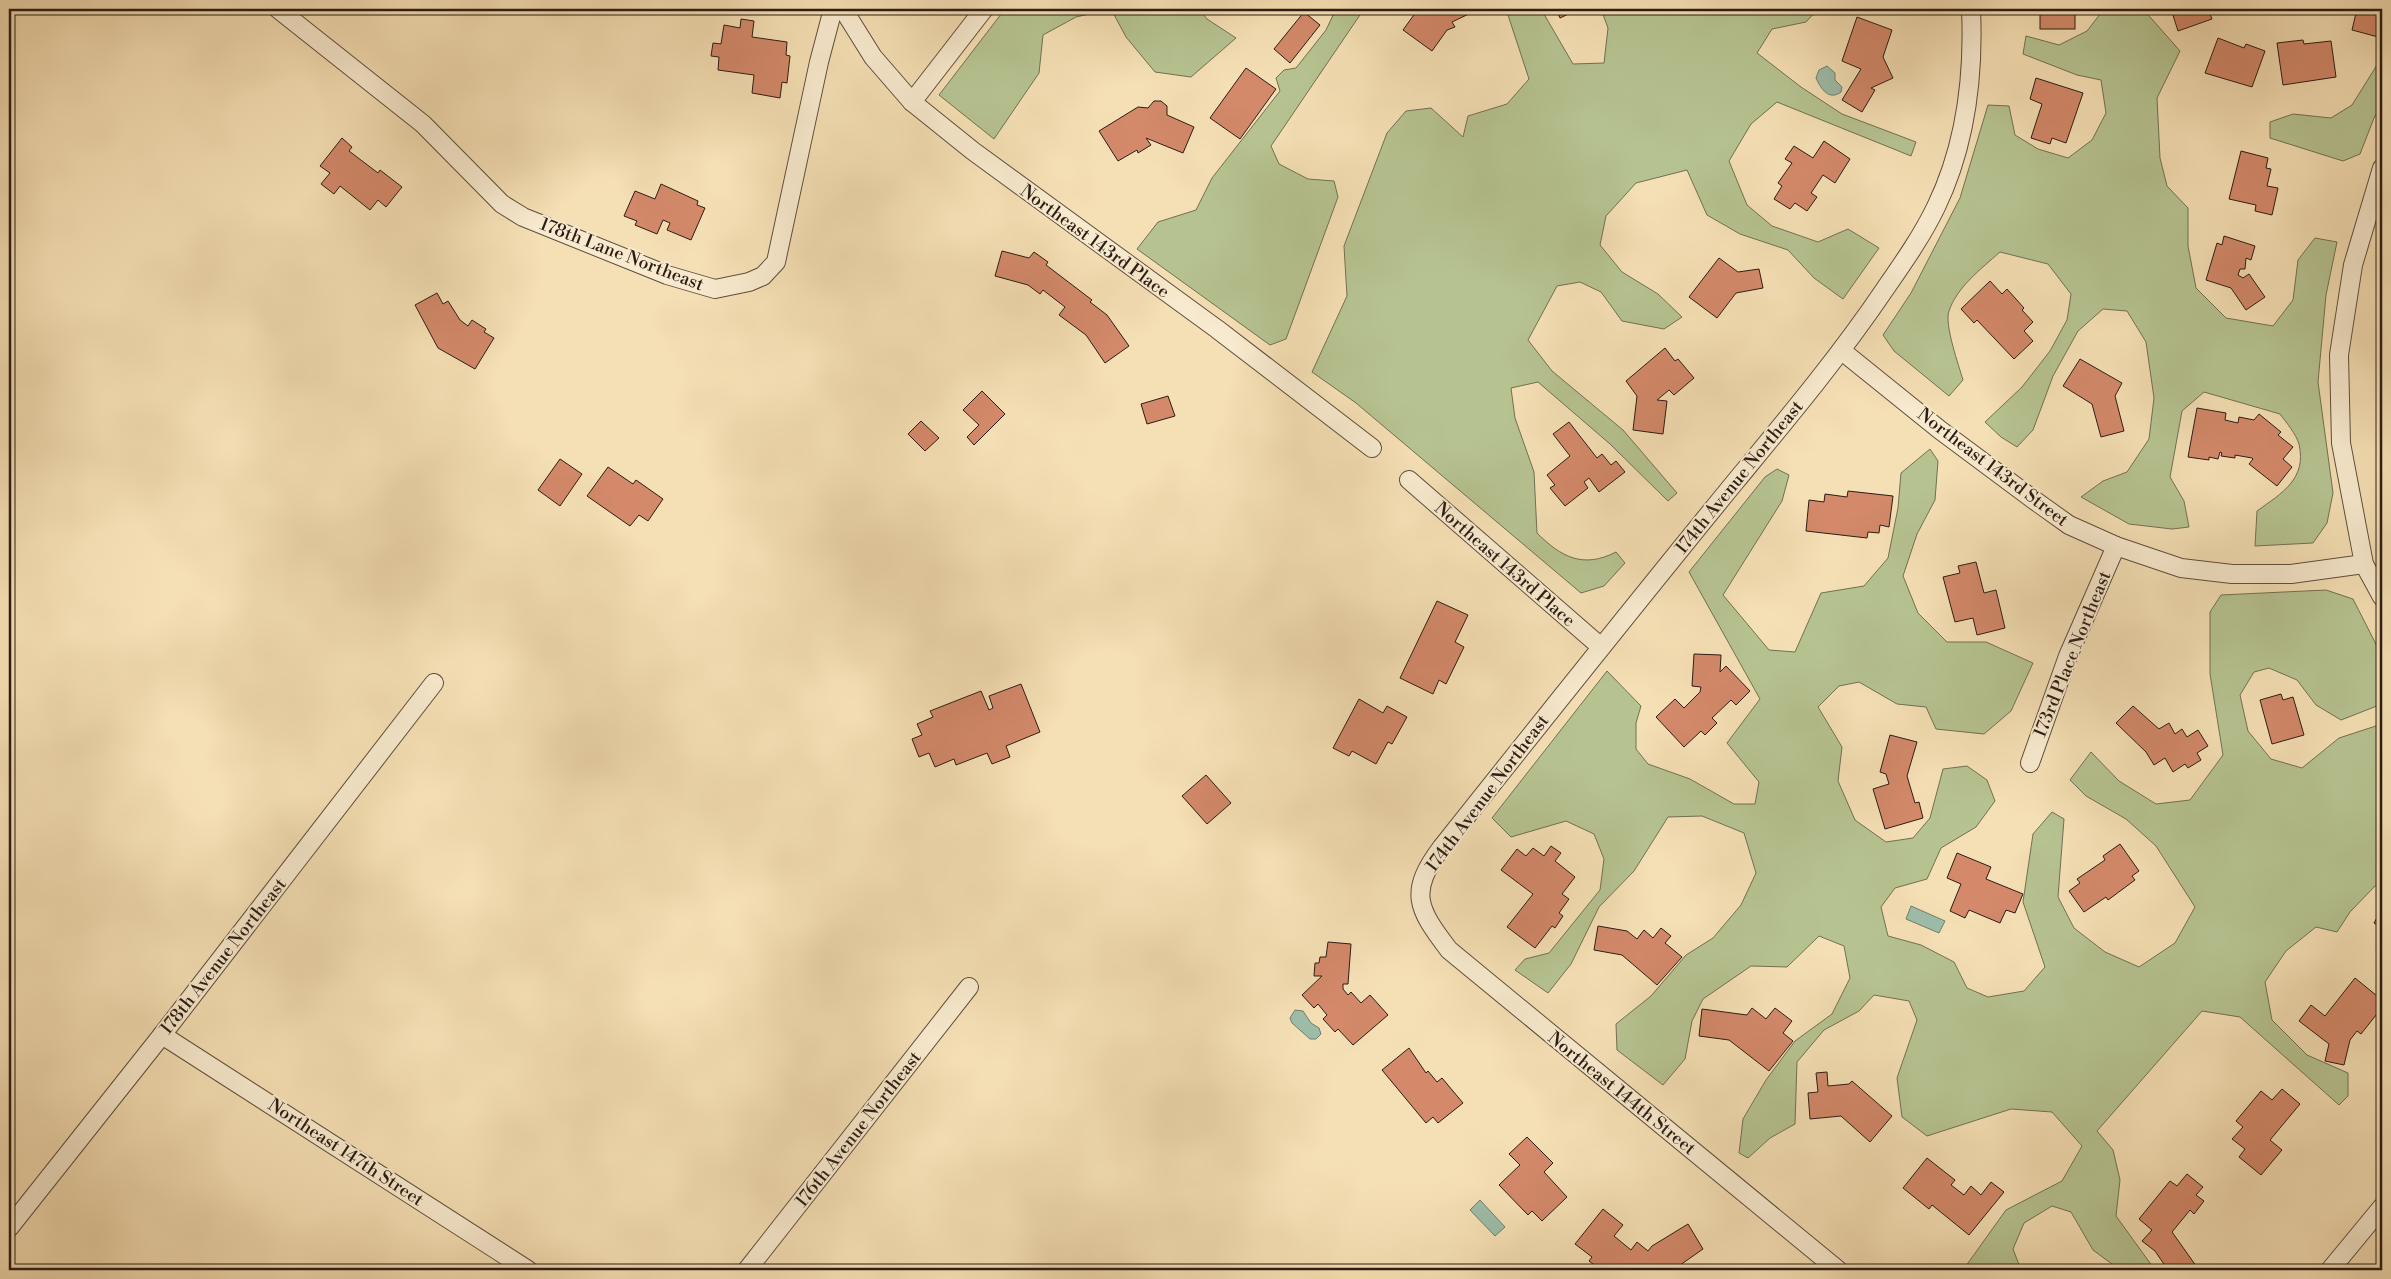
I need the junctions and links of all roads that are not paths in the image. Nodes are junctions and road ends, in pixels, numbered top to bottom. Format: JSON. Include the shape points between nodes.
{"nodes":[{"id":1,"x":278,"y":9,"type":"edge"},
{"id":2,"x":833,"y":9,"type":"edge"},
{"id":3,"x":843,"y":9,"type":"edge"},
{"id":4,"x":984,"y":9,"type":"edge"},
{"id":5,"x":1971,"y":9,"type":"edge"},
{"id":6,"x":912,"y":102,"type":"junction"},
{"id":7,"x":2382,"y":168,"type":"edge"},
{"id":8,"x":1842,"y":351,"type":"junction"},
{"id":9,"x":1372,"y":448,"type":"dead end"},
{"id":10,"x":1409,"y":480,"type":"dead end"},
{"id":11,"x":2116,"y":546,"type":"junction"},
{"id":12,"x":2364,"y":564,"type":"junction"},
{"id":13,"x":2382,"y":597,"type":"edge"},
{"id":14,"x":1601,"y":647,"type":"junction"},
{"id":15,"x":434,"y":683,"type":"dead end"},
{"id":16,"x":2030,"y":763,"type":"dead end"},
{"id":17,"x":1420,"y":904,"type":"joint"},
{"id":18,"x":969,"y":987,"type":"dead end"},
{"id":19,"x":162,"y":1035,"type":"junction"},
{"id":20,"x":2382,"y":1207,"type":"edge"},
{"id":21,"x":9,"y":1228,"type":"edge"},
{"id":22,"x":528,"y":1270,"type":"edge"},
{"id":23,"x":747,"y":1270,"type":"edge"},
{"id":24,"x":1838,"y":1270,"type":"edge"},
{"id":25,"x":2330,"y":1270,"type":"edge"}],
"edges":[{"from":1,"to":2,"type":"street","name":"178th Lane Northeast","via":[[423,124],[502,204],[523,217],[668,275],[715,289],[742,286],[763,276],[776,262]]},
{"from":3,"to":6,"type":"street","name":"Northeast 143rd Place","via":[[873,57]]},
{"from":4,"to":6,"type":"street"},
{"from":5,"to":8,"type":"street","name":"174th Avenue Northeast","via":[[1973,54],[1967,109],[1937,207]]},
{"from":6,"to":9,"type":"street","name":"Northeast 143rd Place","via":[[973,152],[1217,329]]},
{"from":7,"to":12,"type":"street","via":[[2353,265],[2339,355],[2341,443]]},
{"from":8,"to":11,"type":"street","name":"Northeast 143rd Street","via":[[1940,430],[2068,525]]},
{"from":8,"to":14,"type":"street","name":"174th Avenue Northeast"},
{"from":10,"to":14,"type":"street","name":"Northeast 143rd Place"},
{"from":11,"to":12,"type":"street","name":"Northeast 143rd Street","via":[[2181,568],[2232,574],[2291,574]]},
{"from":11,"to":16,"type":"street","name":"173rd Place Northeast","via":[[2068,656]]},
{"from":12,"to":13,"type":"street"},
{"from":14,"to":17,"type":"street","name":"174th Avenue Northeast","via":[[1428,865],[1421,883]]},
{"from":15,"to":19,"type":"street","name":"178th Avenue Northeast"},
{"from":17,"to":24,"type":"street","name":"Northeast 144th Street","via":[[1433,930],[1449,950]]},
{"from":18,"to":23,"type":"street","name":"176th Avenue Northeast"},
{"from":19,"to":21,"type":"street","name":"178th Avenue Northeast"},
{"from":19,"to":22,"type":"street","name":"Northeast 147th Street"},
{"from":20,"to":25,"type":"street"}]}
